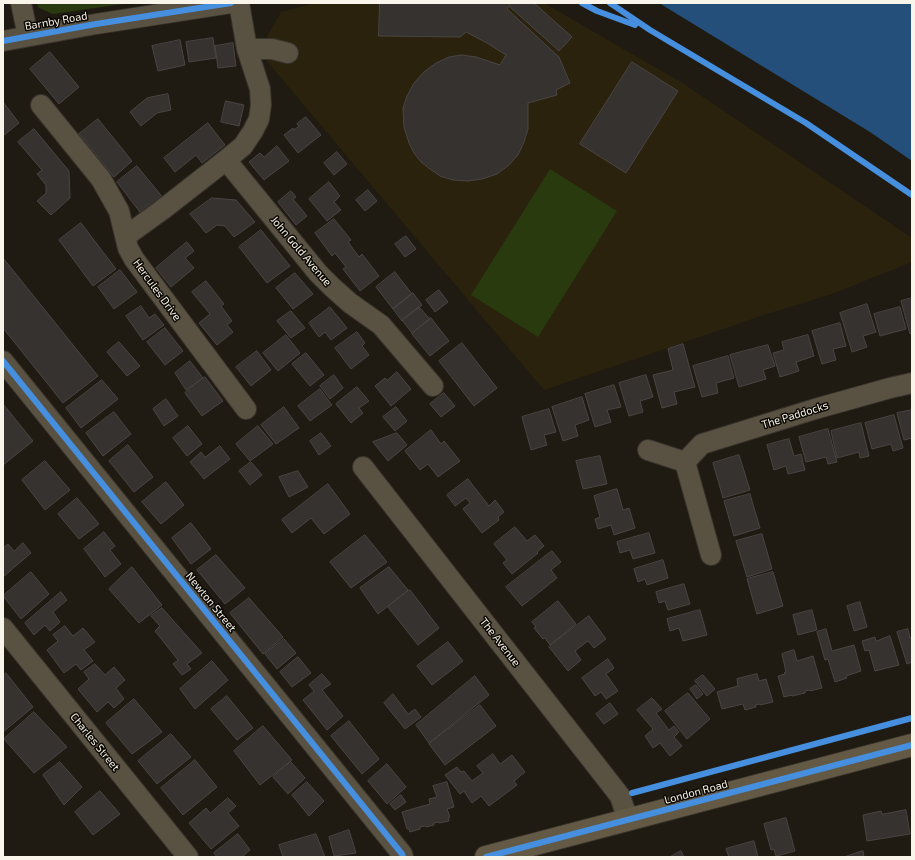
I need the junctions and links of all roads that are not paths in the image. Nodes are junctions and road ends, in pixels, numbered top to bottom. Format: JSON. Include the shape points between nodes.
{"nodes":[{"id":1,"x":21,"y":3,"type":"edge"},
{"id":2,"x":231,"y":3,"type":"edge"},
{"id":3,"x":239,"y":3,"type":"edge"},
{"id":4,"x":28,"y":36,"type":"junction"},
{"id":5,"x":3,"y":41,"type":"edge"},
{"id":6,"x":248,"y":50,"type":"junction"},
{"id":7,"x":288,"y":53,"type":"dead end"},
{"id":8,"x":40,"y":105,"type":"dead end"},
{"id":9,"x":226,"y":160,"type":"junction"},
{"id":10,"x":126,"y":236,"type":"junction"},
{"id":11,"x":3,"y":361,"type":"edge"},
{"id":12,"x":912,"y":383,"type":"edge"},
{"id":13,"x":433,"y":386,"type":"dead end"},
{"id":14,"x":246,"y":409,"type":"dead end"},
{"id":15,"x":648,"y":450,"type":"dead end"},
{"id":16,"x":686,"y":462,"type":"junction"},
{"id":17,"x":363,"y":468,"type":"dead end"},
{"id":18,"x":711,"y":555,"type":"dead end"},
{"id":19,"x":3,"y":628,"type":"edge"},
{"id":20,"x":912,"y":745,"type":"edge"},
{"id":21,"x":628,"y":820,"type":"junction"},
{"id":22,"x":530,"y":852,"type":"edge"},
{"id":23,"x":188,"y":857,"type":"edge"},
{"id":24,"x":403,"y":857,"type":"edge"},
{"id":25,"x":486,"y":857,"type":"edge"}],
"edges":[{"from":1,"to":4,"type":"street"},
{"from":2,"to":4,"type":"street","name":"Barnby Road"},
{"from":3,"to":6,"type":"street"},
{"from":4,"to":5,"type":"street","name":"Barnby Road"},
{"from":6,"to":7,"type":"street","via":[[272,49]]},
{"from":6,"to":9,"type":"street","via":[[260,89],[259,119],[243,146]]},
{"from":8,"to":10,"type":"street","name":"Hercules Drive","via":[[101,179],[119,211]]},
{"from":9,"to":10,"type":"street"},
{"from":9,"to":13,"type":"street","name":"John Gold Avenue","via":[[318,273],[344,298],[381,326]]},
{"from":10,"to":14,"type":"street","name":"Hercules Drive","via":[[128,248],[134,259]]},
{"from":11,"to":24,"type":"street","name":"Newton Street"},
{"from":12,"to":16,"type":"street","name":"The Paddocks","via":[[815,409],[702,444]]},
{"from":15,"to":16,"type":"street"},
{"from":16,"to":18,"type":"street"},
{"from":17,"to":21,"type":"street","name":"The Avenue","via":[[620,796]]},
{"from":19,"to":23,"type":"street","name":"Charles Street"},
{"from":20,"to":21,"type":"main road","name":"London Road"},
{"from":21,"to":22,"type":"main road","name":"London Road"},
{"from":22,"to":25,"type":"main road","name":"London Road"}]}
